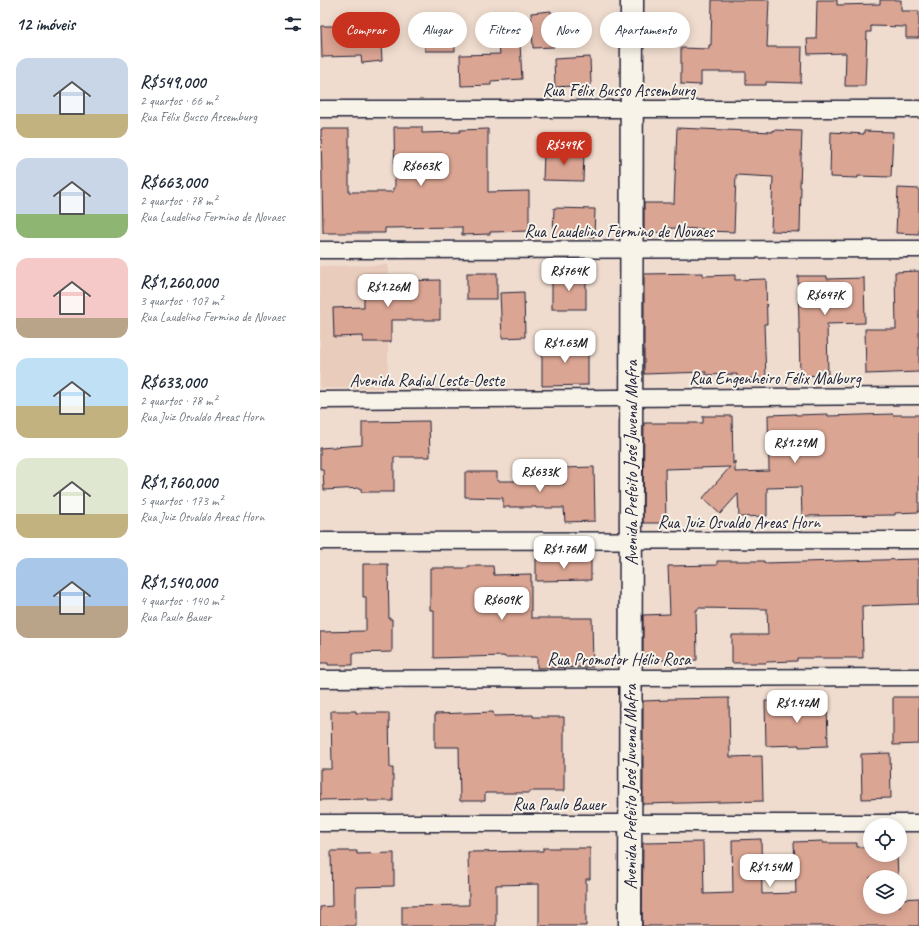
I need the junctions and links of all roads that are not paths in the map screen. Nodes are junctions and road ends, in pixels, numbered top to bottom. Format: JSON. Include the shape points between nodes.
{"nodes":[{"id":1,"x":632,"y":0,"type":"edge"},
{"id":2,"x":320,"y":109,"type":"edge"},
{"id":3,"x":632,"y":109,"type":"junction"},
{"id":4,"x":919,"y":109,"type":"edge"},
{"id":5,"x":919,"y":249,"type":"edge"},
{"id":6,"x":320,"y":250,"type":"edge"},
{"id":7,"x":631,"y":250,"type":"junction"},
{"id":8,"x":919,"y":396,"type":"edge"},
{"id":9,"x":631,"y":398,"type":"junction"},
{"id":10,"x":320,"y":400,"type":"edge"},
{"id":11,"x":919,"y":540,"type":"edge"},
{"id":12,"x":320,"y":541,"type":"edge"},
{"id":13,"x":631,"y":541,"type":"junction"},
{"id":14,"x":919,"y":677,"type":"edge"},
{"id":15,"x":630,"y":678,"type":"junction"},
{"id":16,"x":320,"y":679,"type":"edge"},
{"id":17,"x":630,"y":823,"type":"junction"},
{"id":18,"x":919,"y":823,"type":"edge"},
{"id":19,"x":320,"y":824,"type":"edge"},
{"id":20,"x":630,"y":926,"type":"edge"}],
"edges":[{"from":1,"to":3,"type":"main road","name":"Avenida Prefeito José Juvenal Mafra"},
{"from":2,"to":3,"type":"street","name":"Rua Félix Busso Assemburg"},
{"from":3,"to":4,"type":"street","name":"Rua Félix Busso Assemburg"},
{"from":3,"to":7,"type":"main road","name":"Avenida Prefeito José Juvenal Mafra"},
{"from":5,"to":7,"type":"street","name":"Rua Laudelino Fermino de Novaes"},
{"from":6,"to":7,"type":"street","name":"Rua Laudelino Fermino de Novaes"},
{"from":7,"to":9,"type":"main road","name":"Avenida Prefeito José Juvenal Mafra"},
{"from":8,"to":9,"type":"street","name":"Rua Engenheiro Félix Malburg"},
{"from":9,"to":10,"type":"street","name":"Avenida Radial Leste-Oeste"},
{"from":9,"to":13,"type":"main road","name":"Avenida Prefeito José Juvenal Mafra"},
{"from":11,"to":13,"type":"street","name":"Rua Juiz Osvaldo Areas Horn"},
{"from":12,"to":13,"type":"street","name":"Rua Juiz Osvaldo Areas Horn"},
{"from":13,"to":15,"type":"main road","name":"Avenida Prefeito José Juvenal Mafra"},
{"from":14,"to":15,"type":"street","name":"Rua Promotor Hélio Rosa"},
{"from":15,"to":16,"type":"street","name":"Rua Promotor Hélio Rosa"},
{"from":15,"to":17,"type":"main road","name":"Avenida Prefeito José Juvenal Mafra"},
{"from":17,"to":18,"type":"street","name":"Rua Paulo Bauer"},
{"from":17,"to":19,"type":"street","name":"Rua Paulo Bauer"},
{"from":17,"to":20,"type":"main road","name":"Avenida Prefeito José Juvenal Mafra"}]}
